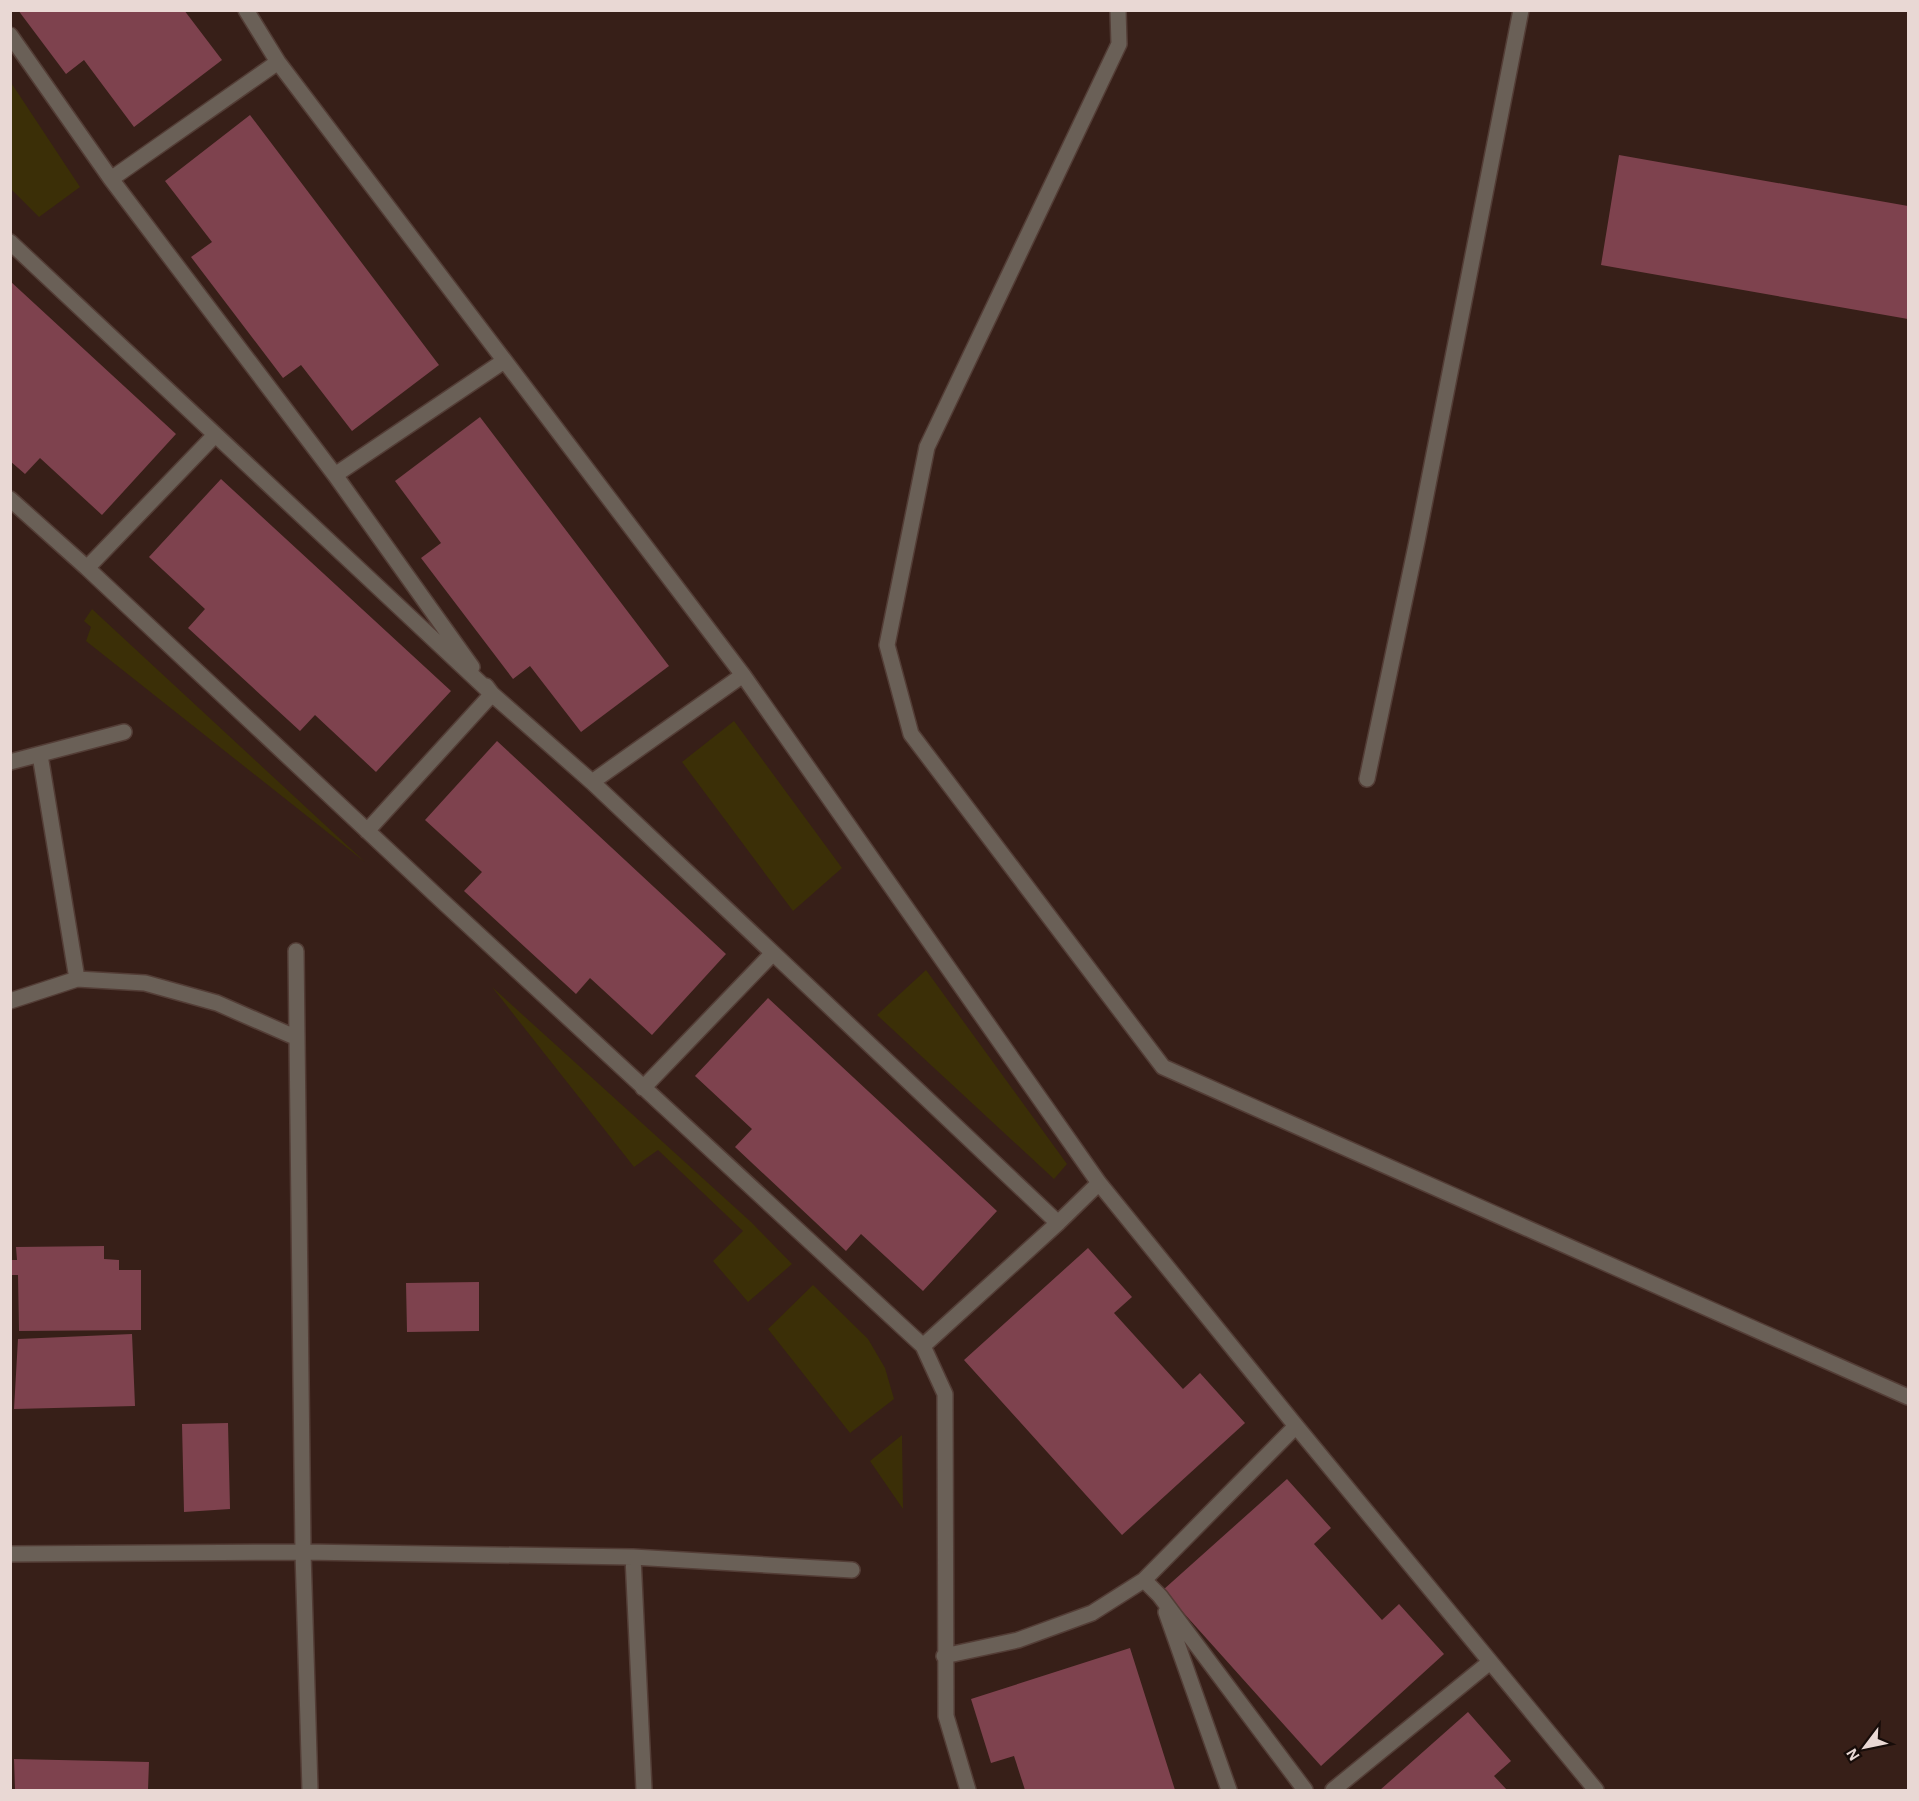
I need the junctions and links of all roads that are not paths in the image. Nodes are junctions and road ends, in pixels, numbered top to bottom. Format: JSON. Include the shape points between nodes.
{"nodes":[{"id":1,"x":246,"y":10,"type":"edge"},
{"id":2,"x":1118,"y":10,"type":"edge"},
{"id":3,"x":1521,"y":10,"type":"edge"},
{"id":4,"x":10,"y":35,"type":"edge"},
{"id":5,"x":278,"y":62,"type":"junction"},
{"id":6,"x":111,"y":179,"type":"junction"},
{"id":7,"x":10,"y":242,"type":"edge"},
{"id":8,"x":504,"y":361,"type":"junction"},
{"id":9,"x":215,"y":435,"type":"junction"},
{"id":10,"x":335,"y":475,"type":"junction"},
{"id":11,"x":10,"y":499,"type":"edge"},
{"id":12,"x":87,"y":567,"type":"junction"},
{"id":13,"x":743,"y":675,"type":"junction"},
{"id":14,"x":492,"y":694,"type":"junction"},
{"id":15,"x":124,"y":732,"type":"dead end"},
{"id":16,"x":40,"y":755,"type":"junction"},
{"id":17,"x":10,"y":762,"type":"edge"},
{"id":18,"x":1367,"y":779,"type":"dead end"},
{"id":19,"x":592,"y":782,"type":"junction"},
{"id":20,"x":367,"y":831,"type":"junction"},
{"id":21,"x":297,"y":951,"type":"dead end"},
{"id":22,"x":773,"y":953,"type":"junction"},
{"id":23,"x":77,"y":979,"type":"junction"},
{"id":24,"x":10,"y":1001,"type":"edge"},
{"id":25,"x":297,"y":1038,"type":"junction"},
{"id":26,"x":643,"y":1088,"type":"junction"},
{"id":27,"x":1099,"y":1183,"type":"junction"},
{"id":28,"x":1058,"y":1223,"type":"junction"},
{"id":29,"x":923,"y":1346,"type":"junction"},
{"id":30,"x":1908,"y":1397,"type":"edge"},
{"id":31,"x":1296,"y":1426,"type":"junction"},
{"id":32,"x":303,"y":1552,"type":"junction"},
{"id":33,"x":10,"y":1554,"type":"edge"},
{"id":34,"x":633,"y":1557,"type":"junction"},
{"id":35,"x":852,"y":1570,"type":"dead end"},
{"id":36,"x":1144,"y":1580,"type":"junction"},
{"id":37,"x":1160,"y":1596,"type":"junction"},
{"id":38,"x":944,"y":1656,"type":"junction"},
{"id":39,"x":1490,"y":1662,"type":"junction"},
{"id":40,"x":310,"y":1791,"type":"edge"},
{"id":41,"x":644,"y":1791,"type":"edge"},
{"id":42,"x":968,"y":1791,"type":"edge"},
{"id":43,"x":1229,"y":1791,"type":"edge"},
{"id":44,"x":1305,"y":1791,"type":"edge"},
{"id":45,"x":1333,"y":1791,"type":"edge"},
{"id":46,"x":1596,"y":1791,"type":"edge"}],
"edges":[{"from":1,"to":5,"type":"street"},
{"from":2,"to":30,"type":"street","via":[[1119,44],[927,447],[886,645],[910,734],[1163,1067]]},
{"from":3,"to":18,"type":"street"},
{"from":4,"to":6,"type":"street"},
{"from":5,"to":6,"type":"street"},
{"from":5,"to":8,"type":"street"},
{"from":6,"to":10,"type":"street"},
{"from":7,"to":9,"type":"street"},
{"from":8,"to":10,"type":"street"},
{"from":8,"to":13,"type":"street"},
{"from":9,"to":12,"type":"street"},
{"from":9,"to":14,"type":"street"},
{"from":10,"to":14,"type":"street"},
{"from":11,"to":12,"type":"street"},
{"from":12,"to":20,"type":"street"},
{"from":13,"to":19,"type":"street"},
{"from":13,"to":27,"type":"street"},
{"from":14,"to":19,"type":"street"},
{"from":14,"to":20,"type":"street"},
{"from":15,"to":16,"type":"street"},
{"from":16,"to":17,"type":"street"},
{"from":16,"to":23,"type":"street"},
{"from":19,"to":22,"type":"street"},
{"from":20,"to":26,"type":"street"},
{"from":21,"to":25,"type":"street"},
{"from":22,"to":26,"type":"street"},
{"from":22,"to":28,"type":"street"},
{"from":23,"to":24,"type":"street"},
{"from":23,"to":25,"type":"street","via":[[145,983],[217,1003]]},
{"from":25,"to":32,"type":"street"},
{"from":26,"to":29,"type":"street"},
{"from":27,"to":28,"type":"street"},
{"from":27,"to":31,"type":"street"},
{"from":28,"to":29,"type":"street"},
{"from":29,"to":38,"type":"street","via":[[945,1394]]},
{"from":31,"to":36,"type":"street"},
{"from":31,"to":39,"type":"street"},
{"from":32,"to":33,"type":"street"},
{"from":32,"to":34,"type":"street"},
{"from":32,"to":40,"type":"street"},
{"from":34,"to":35,"type":"street"},
{"from":34,"to":41,"type":"street"},
{"from":36,"to":37,"type":"street"},
{"from":36,"to":38,"type":"street","via":[[1092,1613],[1018,1640]]},
{"from":37,"to":43,"type":"street"},
{"from":37,"to":44,"type":"street"},
{"from":38,"to":42,"type":"street","via":[[946,1716]]},
{"from":39,"to":45,"type":"street"},
{"from":39,"to":46,"type":"street"}]}
